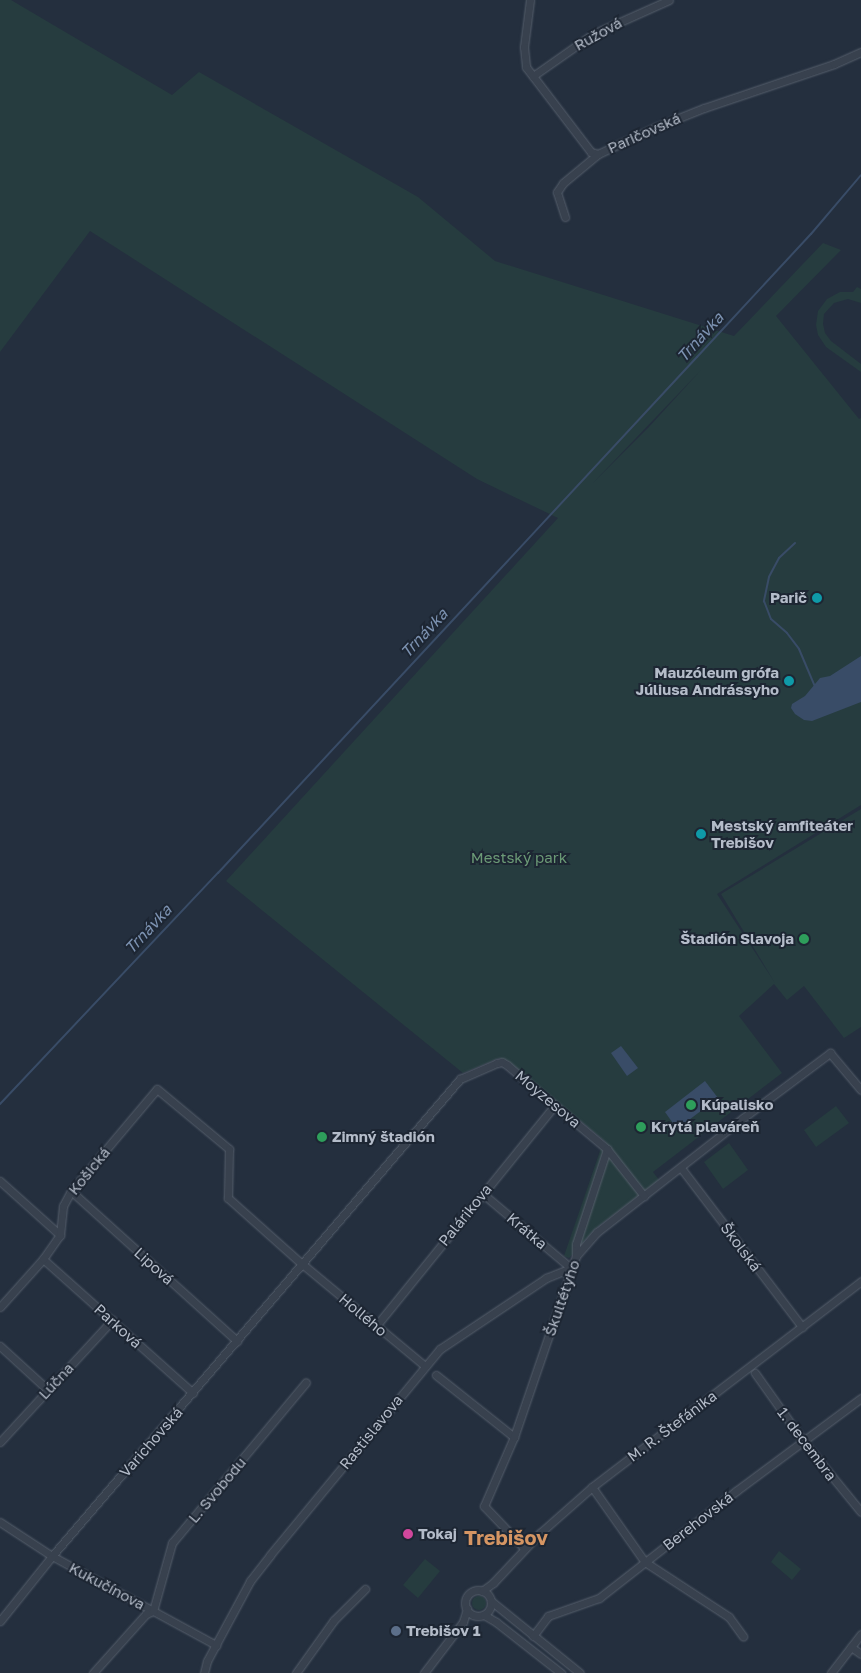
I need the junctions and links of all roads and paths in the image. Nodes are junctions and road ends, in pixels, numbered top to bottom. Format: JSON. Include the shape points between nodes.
{"nodes":[{"id":1,"x":530,"y":0,"type":"edge"},
{"id":2,"x":649,"y":0,"type":"edge"},
{"id":3,"x":668,"y":0,"type":"edge"},
{"id":4,"x":648,"y":8,"type":"junction"},
{"id":5,"x":861,"y":52,"type":"edge"},
{"id":6,"x":533,"y":76,"type":"junction"},
{"id":7,"x":598,"y":154,"type":"junction"},
{"id":8,"x":565,"y":217,"type":"dead end"},
{"id":9,"x":157,"y":1089,"type":"joint"},
{"id":10,"x":861,"y":1090,"type":"edge"},
{"id":11,"x":555,"y":1105,"type":"junction"},
{"id":12,"x":607,"y":1149,"type":"junction"},
{"id":13,"x":681,"y":1168,"type":"junction"},
{"id":14,"x":0,"y":1182,"type":"edge"},
{"id":15,"x":71,"y":1191,"type":"junction"},
{"id":16,"x":482,"y":1194,"type":"junction"},
{"id":17,"x":644,"y":1196,"type":"junction"},
{"id":18,"x":60,"y":1235,"type":"junction"},
{"id":19,"x":576,"y":1256,"type":"junction"},
{"id":20,"x":43,"y":1259,"type":"junction"},
{"id":21,"x":301,"y":1263,"type":"junction"},
{"id":22,"x":571,"y":1268,"type":"junction"},
{"id":23,"x":861,"y":1281,"type":"edge"},
{"id":24,"x":0,"y":1307,"type":"edge"},
{"id":25,"x":112,"y":1320,"type":"junction"},
{"id":26,"x":376,"y":1326,"type":"junction"},
{"id":27,"x":802,"y":1327,"type":"junction"},
{"id":28,"x":237,"y":1341,"type":"junction"},
{"id":29,"x":0,"y":1346,"type":"edge"},
{"id":30,"x":425,"y":1366,"type":"junction"},
{"id":31,"x":756,"y":1373,"type":"dead end"},
{"id":32,"x":436,"y":1375,"type":"dead end"},
{"id":33,"x":306,"y":1382,"type":"dead end"},
{"id":34,"x":48,"y":1390,"type":"junction"},
{"id":35,"x":193,"y":1394,"type":"junction"},
{"id":36,"x":861,"y":1398,"type":"edge"},
{"id":37,"x":514,"y":1437,"type":"junction"},
{"id":38,"x":0,"y":1442,"type":"edge"},
{"id":39,"x":804,"y":1442,"type":"junction"},
{"id":40,"x":592,"y":1487,"type":"junction"},
{"id":41,"x":861,"y":1512,"type":"edge"},
{"id":42,"x":0,"y":1522,"type":"edge"},
{"id":43,"x":524,"y":1548,"type":"junction"},
{"id":44,"x":52,"y":1556,"type":"junction"},
{"id":45,"x":645,"y":1562,"type":"junction"},
{"id":46,"x":493,"y":1582,"type":"junction"},
{"id":47,"x":364,"y":1589,"type":"dead end"},
{"id":48,"x":482,"y":1591,"type":"junction"},
{"id":49,"x":490,"y":1598,"type":"junction"},
{"id":50,"x":467,"y":1609,"type":"junction"},
{"id":51,"x":153,"y":1610,"type":"junction"},
{"id":52,"x":480,"y":1616,"type":"junction"},
{"id":53,"x":0,"y":1621,"type":"edge"},
{"id":54,"x":463,"y":1622,"type":"junction"},
{"id":55,"x":861,"y":1634,"type":"edge"},
{"id":56,"x":743,"y":1636,"type":"dead end"},
{"id":57,"x":535,"y":1638,"type":"junction"},
{"id":58,"x":216,"y":1645,"type":"junction"},
{"id":59,"x":851,"y":1646,"type":"junction"},
{"id":60,"x":531,"y":1649,"type":"junction"},
{"id":61,"x":861,"y":1654,"type":"edge"},
{"id":62,"x":93,"y":1673,"type":"edge"},
{"id":63,"x":204,"y":1673,"type":"edge"},
{"id":64,"x":296,"y":1673,"type":"edge"},
{"id":65,"x":424,"y":1673,"type":"edge"},
{"id":66,"x":561,"y":1673,"type":"edge"},
{"id":67,"x":580,"y":1673,"type":"edge"},
{"id":68,"x":831,"y":1673,"type":"edge"}],
"edges":[{"from":1,"to":6,"type":"street","name":"Paričovská","via":[[524,47],[526,67]]},
{"from":2,"to":4,"type":"street"},
{"from":3,"to":4,"type":"street","name":"Ružová"},
{"from":4,"to":6,"type":"street","name":"Ružová","via":[[593,34]]},
{"from":5,"to":7,"type":"street","name":"Paričovská","via":[[696,111]]},
{"from":6,"to":7,"type":"street","name":"Paričovská","via":[[591,152]]},
{"from":7,"to":8,"type":"street","via":[[562,183],[557,192]]},
{"from":9,"to":15,"type":"street","name":"Košická"},
{"from":9,"to":21,"type":"street","name":"Hollého","via":[[228,1149],[228,1198]]},
{"from":10,"to":13,"type":"street","name":"Škultétyho","via":[[830,1053]]},
{"from":11,"to":12,"type":"street","name":"Moyzesova"},
{"from":11,"to":16,"type":"street","name":"Palárikova"},
{"from":11,"to":21,"type":"street","name":"Moyzesova","via":[[502,1062],[460,1079]]},
{"from":12,"to":17,"type":"street","name":"Moyzesova"},
{"from":12,"to":19,"type":"street","via":[[576,1244]]},
{"from":13,"to":17,"type":"street","name":"Škultétyho"},
{"from":13,"to":27,"type":"street","name":"Školská"},
{"from":14,"to":18,"type":"street"},
{"from":15,"to":18,"type":"street","name":"Košická","via":[[63,1206]]},
{"from":15,"to":28,"type":"street","name":"Lipová"},
{"from":16,"to":22,"type":"street","name":"Krátka"},
{"from":16,"to":26,"type":"street","name":"Palárikova"},
{"from":17,"to":19,"type":"street","name":"Škultétyho","via":[[597,1232]]},
{"from":18,"to":20,"type":"street","name":"Košická"},
{"from":19,"to":22,"type":"street","name":"Škultétyho"},
{"from":20,"to":24,"type":"street","name":"Košická"},
{"from":20,"to":25,"type":"street","name":"Parková"},
{"from":21,"to":26,"type":"street","name":"Hollého"},
{"from":21,"to":28,"type":"street","name":"Varichovská"},
{"from":22,"to":30,"type":"street","name":"Rastislavova","via":[[546,1278],[440,1348]]},
{"from":22,"to":37,"type":"street","name":"Škultétyho"},
{"from":23,"to":27,"type":"street","name":"M. R. Štefánika"},
{"from":25,"to":34,"type":"street","name":"Lúčna"},
{"from":25,"to":35,"type":"street","name":"Parková"},
{"from":26,"to":30,"type":"street","name":"Hollého"},
{"from":27,"to":40,"type":"street","name":"M. R. Štefánika"},
{"from":28,"to":35,"type":"street","name":"Varichovská"},
{"from":29,"to":34,"type":"street"},
{"from":30,"to":58,"type":"street","name":"Rastislavova","via":[[250,1581]]},
{"from":31,"to":39,"type":"street","name":"1. decembra"},
{"from":32,"to":37,"type":"street"},
{"from":33,"to":51,"type":"street","name":"L. Svobodu","via":[[172,1543]]},
{"from":34,"to":38,"type":"street","name":"Lúčna"},
{"from":35,"to":44,"type":"street","name":"Varichovská"},
{"from":36,"to":39,"type":"street","name":"Berehovská"},
{"from":37,"to":43,"type":"street","name":"Škultétyho","via":[[484,1506]]},
{"from":39,"to":41,"type":"street","name":"1. decembra"},
{"from":39,"to":45,"type":"street","name":"Berehovská"},
{"from":40,"to":43,"type":"street","name":"M. R. Štefánika"},
{"from":40,"to":45,"type":"street"},
{"from":42,"to":44,"type":"street","name":"Kukučínova"},
{"from":43,"to":46,"type":"street","name":"M. R. Štefánika"},
{"from":44,"to":51,"type":"street","name":"Kukučínova"},
{"from":44,"to":53,"type":"street","name":"Varichovská"},
{"from":45,"to":56,"type":"street","via":[[729,1617]]},
{"from":45,"to":57,"type":"street","name":"Berehovská","via":[[599,1598],[548,1616]]},
{"from":46,"to":48,"type":"street","name":"M. R. Štefánika"},
{"from":46,"to":49,"type":"street","name":"M. R. Štefánika"},
{"from":47,"to":64,"type":"street","via":[[334,1620]]},
{"from":48,"to":49,"type":"street"},
{"from":48,"to":50,"type":"street","via":[[469,1595]]},
{"from":49,"to":52,"type":"street","via":[[490,1609]]},
{"from":49,"to":57,"type":"street"},
{"from":50,"to":52,"type":"street"},
{"from":50,"to":54,"type":"street"},
{"from":51,"to":58,"type":"street","name":"Kukučínova"},
{"from":51,"to":62,"type":"street"},
{"from":52,"to":54,"type":"street"},
{"from":52,"to":60,"type":"street","via":[[496,1622]]},
{"from":54,"to":65,"type":"street"},
{"from":55,"to":59,"type":"street"},
{"from":57,"to":60,"type":"street","name":"Berehovská"},
{"from":57,"to":67,"type":"street"},
{"from":58,"to":63,"type":"street","name":"Rastislavova"},
{"from":59,"to":61,"type":"street"},
{"from":59,"to":68,"type":"street"},
{"from":60,"to":66,"type":"street"}]}
